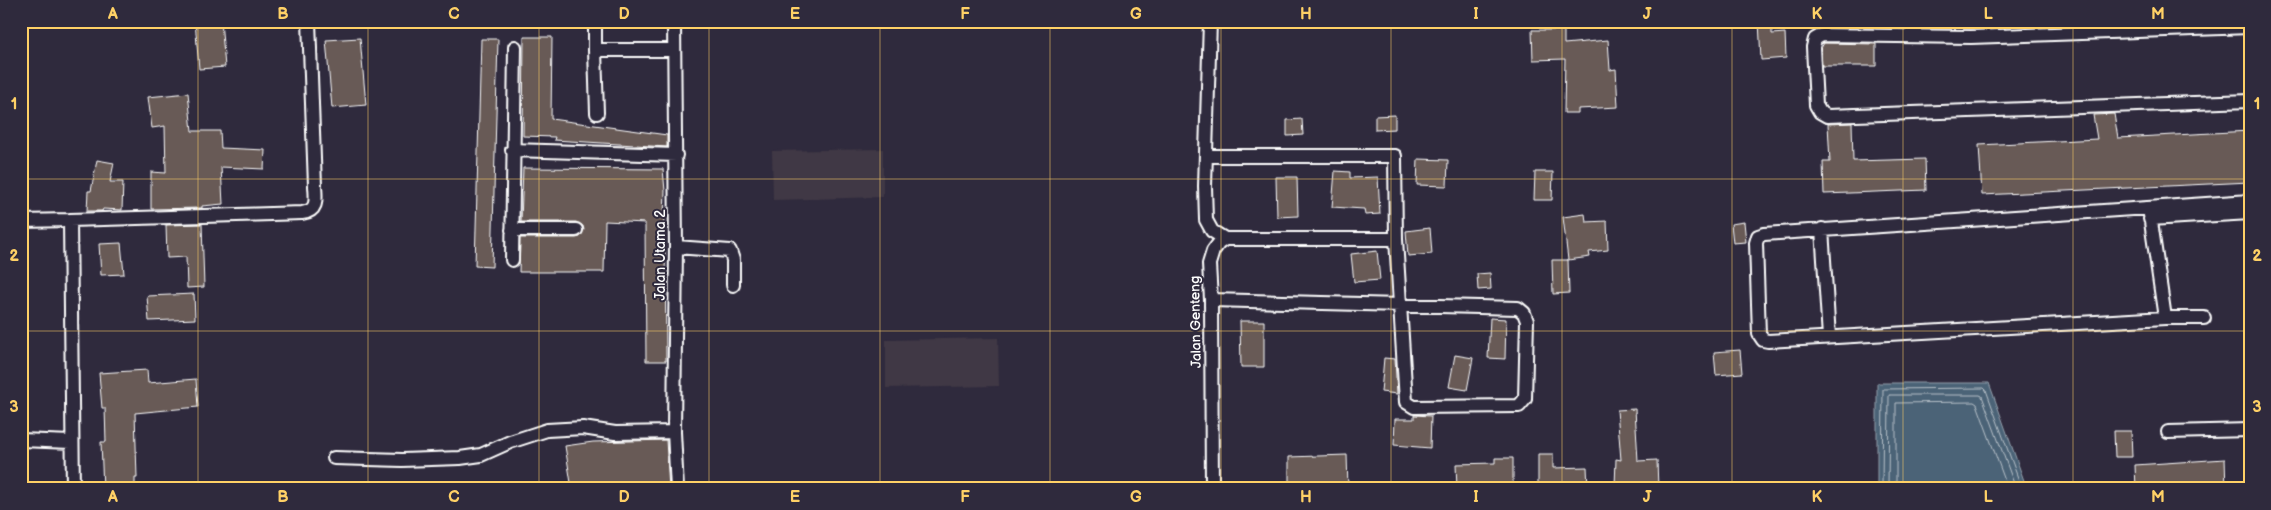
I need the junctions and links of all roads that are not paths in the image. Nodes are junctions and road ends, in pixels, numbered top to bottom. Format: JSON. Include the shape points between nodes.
{"nodes":[{"id":1,"x":310,"y":21,"type":"edge"},
{"id":2,"x":595,"y":21,"type":"edge"},
{"id":3,"x":674,"y":21,"type":"edge"},
{"id":4,"x":1210,"y":21,"type":"edge"},
{"id":5,"x":2250,"y":27,"type":"edge"},
{"id":6,"x":515,"y":46,"type":"dead end"},
{"id":7,"x":595,"y":50,"type":"junction"},
{"id":8,"x":673,"y":50,"type":"junction"},
{"id":9,"x":2250,"y":101,"type":"edge"},
{"id":10,"x":597,"y":112,"type":"dead end"},
{"id":11,"x":512,"y":150,"type":"junction"},
{"id":12,"x":676,"y":155,"type":"junction"},
{"id":13,"x":1206,"y":156,"type":"junction"},
{"id":14,"x":2250,"y":200,"type":"edge"},
{"id":15,"x":2250,"y":213,"type":"edge"},
{"id":16,"x":2150,"y":214,"type":"junction"},
{"id":17,"x":70,"y":220,"type":"junction"},
{"id":18,"x":21,"y":221,"type":"edge"},
{"id":19,"x":1822,"y":229,"type":"junction"},
{"id":20,"x":512,"y":230,"type":"junction"},
{"id":21,"x":576,"y":230,"type":"dead end"},
{"id":22,"x":1226,"y":239,"type":"junction"},
{"id":23,"x":1396,"y":239,"type":"junction"},
{"id":24,"x":676,"y":247,"type":"junction"},
{"id":25,"x":512,"y":260,"type":"dead end"},
{"id":26,"x":733,"y":285,"type":"dead end"},
{"id":27,"x":1211,"y":300,"type":"junction"},
{"id":28,"x":1402,"y":306,"type":"junction"},
{"id":29,"x":2165,"y":318,"type":"junction"},
{"id":30,"x":2204,"y":318,"type":"dead end"},
{"id":31,"x":1829,"y":337,"type":"junction"},
{"id":32,"x":2250,"y":430,"type":"edge"},
{"id":33,"x":674,"y":432,"type":"junction"},
{"id":34,"x":2168,"y":432,"type":"dead end"},
{"id":35,"x":21,"y":440,"type":"edge"},
{"id":36,"x":71,"y":442,"type":"junction"},
{"id":37,"x":334,"y":458,"type":"dead end"},
{"id":38,"x":73,"y":489,"type":"edge"},
{"id":39,"x":677,"y":489,"type":"edge"},
{"id":40,"x":1212,"y":489,"type":"edge"}],
"edges":[{"from":1,"to":17,"type":"street","via":[[314,209],[302,213]]},
{"from":2,"to":7,"type":"street"},
{"from":3,"to":8,"type":"street","name":"Jalan Utama 2"},
{"from":4,"to":13,"type":"street"},
{"from":5,"to":9,"type":"street","via":[[1971,37],[1822,35],[1815,39],[1813,47],[1816,105],[1827,116]]},
{"from":6,"to":11,"type":"street"},
{"from":7,"to":8,"type":"street"},
{"from":7,"to":10,"type":"street"},
{"from":8,"to":12,"type":"street","name":"Jalan Utama 2"},
{"from":11,"to":12,"type":"street"},
{"from":11,"to":20,"type":"street"},
{"from":12,"to":24,"type":"street","name":"Jalan Utama 2"},
{"from":13,"to":22,"type":"street","via":[[1206,220],[1212,232]]},
{"from":13,"to":23,"type":"street","via":[[1393,155]]},
{"from":14,"to":16,"type":"street"},
{"from":15,"to":16,"type":"street"},
{"from":16,"to":19,"type":"street"},
{"from":16,"to":29,"type":"street"},
{"from":17,"to":18,"type":"street"},
{"from":17,"to":36,"type":"street"},
{"from":19,"to":31,"type":"street"},
{"from":19,"to":31,"type":"street","via":[[1758,236],[1759,334],[1768,341]]},
{"from":20,"to":21,"type":"street"},
{"from":20,"to":25,"type":"street"},
{"from":22,"to":23,"type":"street"},
{"from":22,"to":27,"type":"street","name":"Jalan Genteng","via":[[1219,243],[1210,258]]},
{"from":23,"to":28,"type":"street"},
{"from":24,"to":26,"type":"street","via":[[730,252]]},
{"from":24,"to":33,"type":"street","name":"Jalan Utama 2"},
{"from":27,"to":28,"type":"street"},
{"from":27,"to":40,"type":"street","name":"Jalan Genteng"},
{"from":28,"to":28,"type":"street","via":[[1518,308],[1527,321],[1527,377],[1523,403],[1520,406],[1408,405],[1403,376]]},
{"from":29,"to":30,"type":"street"},
{"from":29,"to":31,"type":"street"},
{"from":32,"to":34,"type":"street"},
{"from":33,"to":37,"type":"street","via":[[615,433],[583,428],[547,430],[481,454],[460,458]]},
{"from":33,"to":39,"type":"street","name":"Jalan Utama 2"},
{"from":35,"to":36,"type":"street"},
{"from":36,"to":38,"type":"street"}]}
